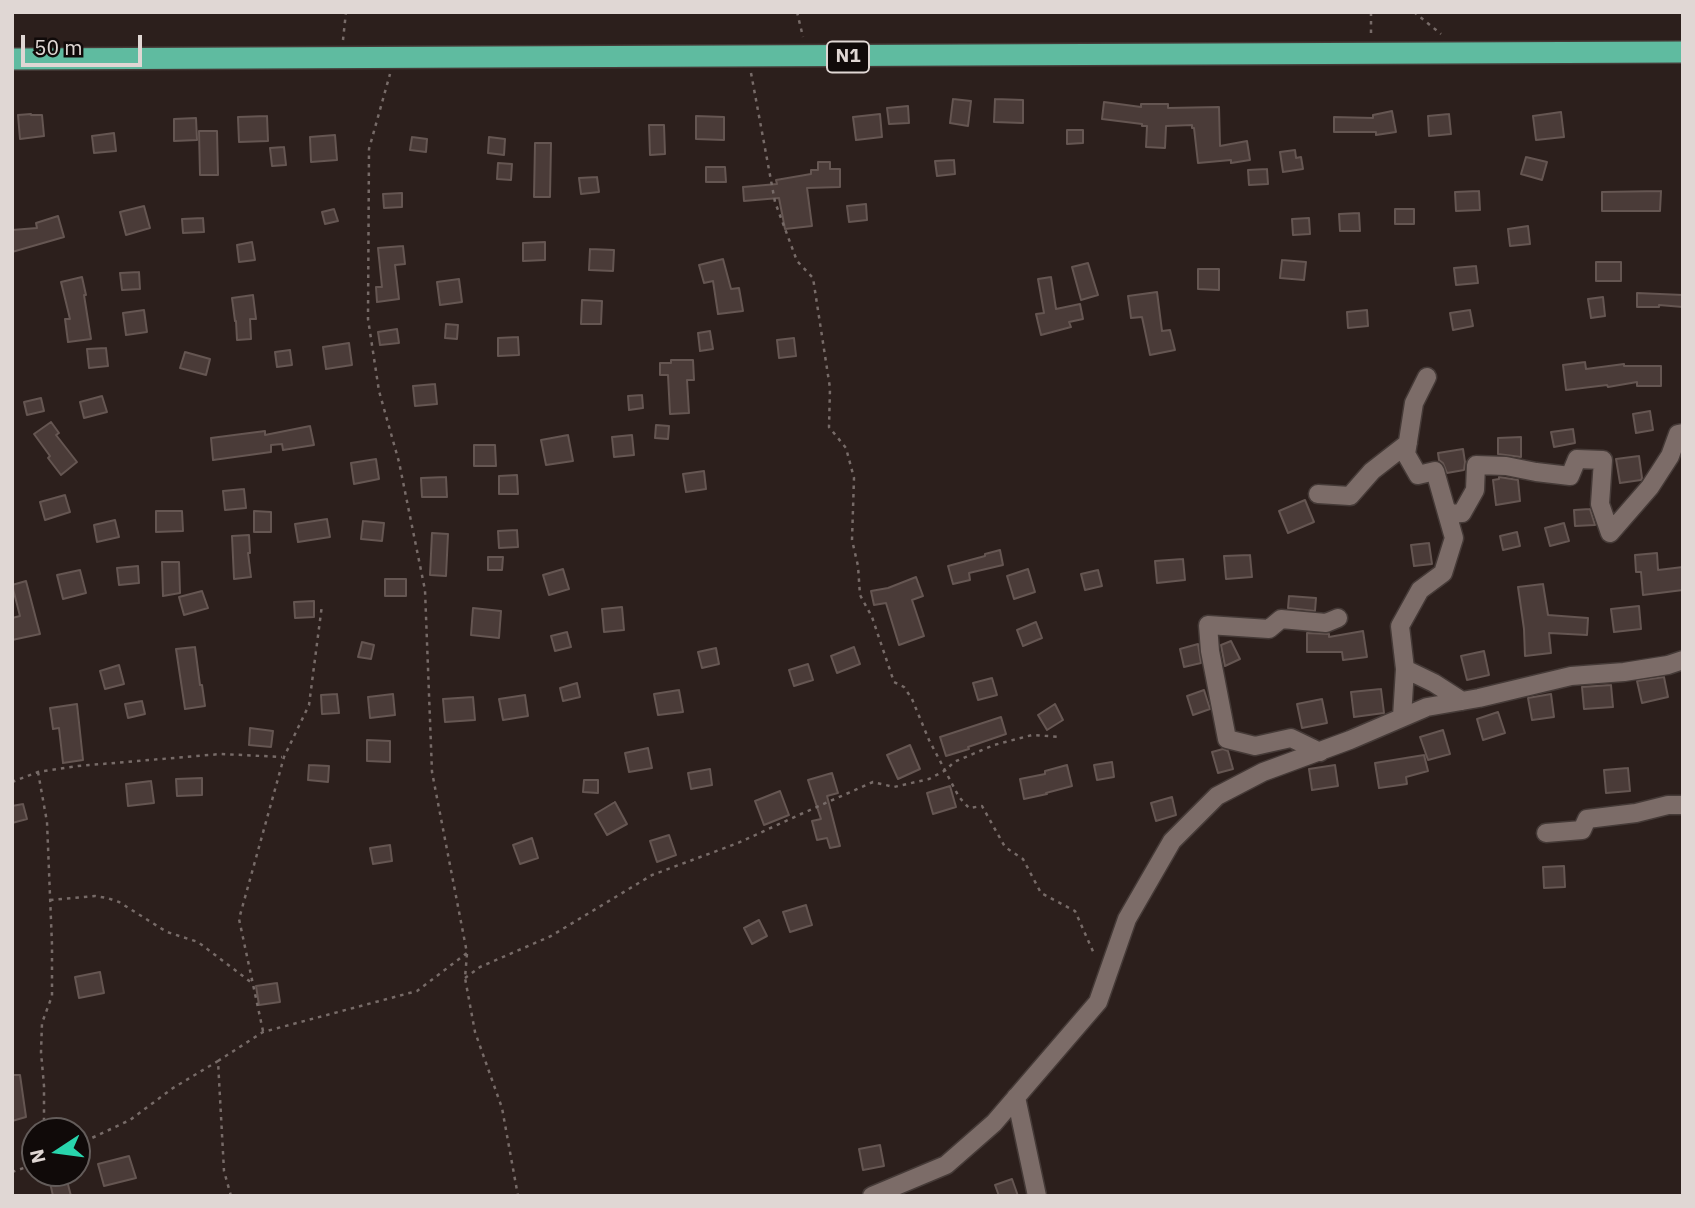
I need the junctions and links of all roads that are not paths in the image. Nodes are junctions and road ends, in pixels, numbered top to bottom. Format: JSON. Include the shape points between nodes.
{"nodes":[{"id":1,"x":1683,"y":52,"type":"edge"},
{"id":2,"x":12,"y":59,"type":"edge"},
{"id":3,"x":1427,"y":377,"type":"dead end"},
{"id":4,"x":1683,"y":433,"type":"edge"},
{"id":5,"x":1408,"y":443,"type":"junction"},
{"id":6,"x":1318,"y":494,"type":"dead end"},
{"id":7,"x":1447,"y":514,"type":"junction"},
{"id":8,"x":1338,"y":618,"type":"dead end"},
{"id":9,"x":1683,"y":660,"type":"edge"},
{"id":10,"x":1405,"y":669,"type":"junction"},
{"id":11,"x":1462,"y":701,"type":"junction"},
{"id":12,"x":1402,"y":717,"type":"junction"},
{"id":13,"x":1320,"y":752,"type":"junction"},
{"id":14,"x":1683,"y":805,"type":"edge"},
{"id":15,"x":1546,"y":833,"type":"dead end"},
{"id":16,"x":1016,"y":1097,"type":"junction"},
{"id":17,"x":872,"y":1196,"type":"edge"},
{"id":18,"x":1037,"y":1196,"type":"edge"}],
"edges":[{"from":1,"to":2,"type":"highway","number":"N1"},
{"from":3,"to":5,"type":"street","via":[[1413,403]]},
{"from":4,"to":7,"type":"street","via":[[1678,434],[1650,488],[1610,533],[1600,504],[1603,460],[1577,459],[1570,476],[1476,465],[1475,490],[1462,513]]},
{"from":5,"to":6,"type":"street","via":[[1372,471],[1350,496]]},
{"from":5,"to":7,"type":"street","via":[[1406,454],[1418,475],[1435,471]]},
{"from":7,"to":10,"type":"street","via":[[1454,538],[1443,573],[1420,590],[1399,626]]},
{"from":8,"to":13,"type":"street","via":[[1326,623],[1281,619],[1269,629],[1208,625],[1227,739],[1255,746],[1292,738]]},
{"from":9,"to":11,"type":"street","via":[[1624,672],[1571,676]]},
{"from":10,"to":11,"type":"street"},
{"from":10,"to":12,"type":"street"},
{"from":11,"to":12,"type":"street"},
{"from":12,"to":13,"type":"street"},
{"from":13,"to":16,"type":"street","via":[[1263,772],[1217,796],[1172,841],[1127,919],[1098,1002]]},
{"from":14,"to":15,"type":"street","via":[[1587,819],[1583,830]]},
{"from":16,"to":17,"type":"street","via":[[946,1165]]},
{"from":16,"to":18,"type":"street"}]}
